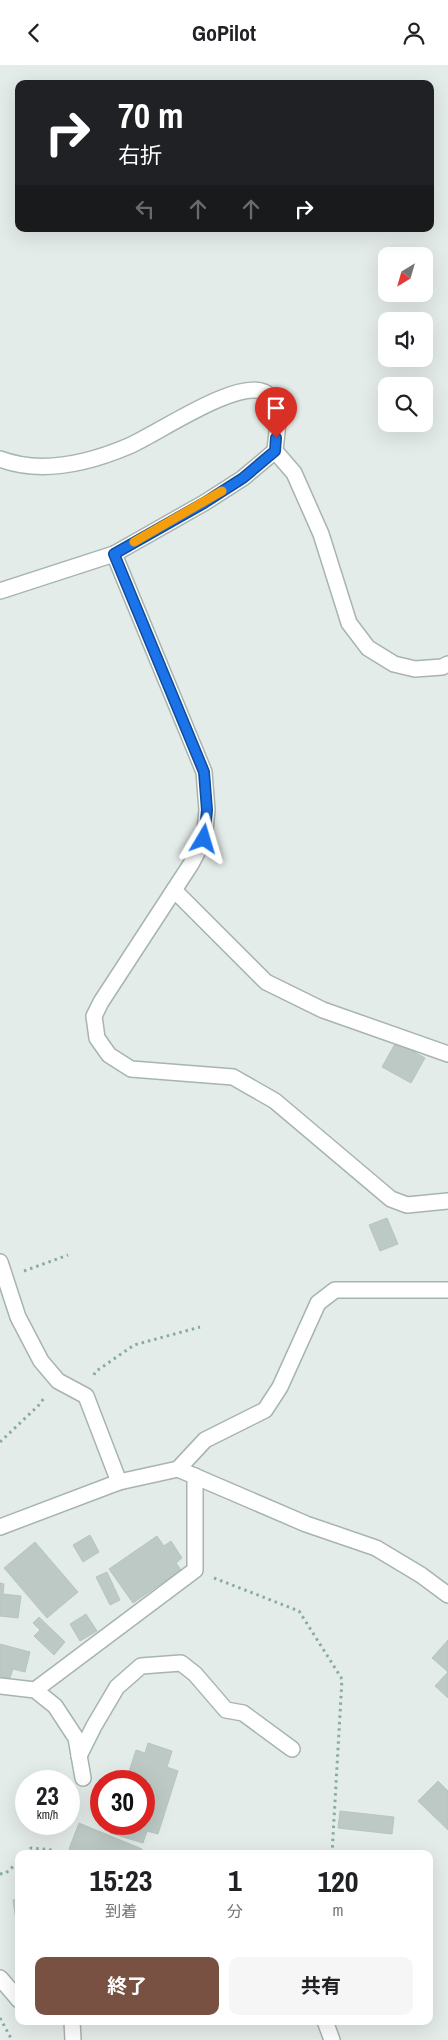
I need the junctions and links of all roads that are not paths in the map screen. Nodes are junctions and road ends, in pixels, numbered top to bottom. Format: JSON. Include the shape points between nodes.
{"nodes":[{"id":1,"x":275,"y":451,"type":"junction"},
{"id":2,"x":0,"y":459,"type":"edge"},
{"id":3,"x":114,"y":554,"type":"junction"},
{"id":4,"x":0,"y":591,"type":"edge"},
{"id":5,"x":448,"y":664,"type":"edge"},
{"id":6,"x":174,"y":890,"type":"junction"},
{"id":7,"x":448,"y":1054,"type":"edge"},
{"id":8,"x":448,"y":1201,"type":"edge"},
{"id":9,"x":0,"y":1262,"type":"edge"},
{"id":10,"x":448,"y":1290,"type":"edge"},
{"id":11,"x":178,"y":1469,"type":"junction"},
{"id":12,"x":195,"y":1476,"type":"junction"},
{"id":13,"x":118,"y":1482,"type":"junction"},
{"id":14,"x":0,"y":1527,"type":"edge"},
{"id":15,"x":448,"y":1595,"type":"edge"},
{"id":16,"x":0,"y":1686,"type":"edge"},
{"id":17,"x":34,"y":1690,"type":"junction"},
{"id":18,"x":292,"y":1749,"type":"dead end"},
{"id":19,"x":79,"y":1756,"type":"junction"},
{"id":20,"x":83,"y":1778,"type":"dead end"},
{"id":21,"x":0,"y":1978,"type":"edge"},
{"id":22,"x":15,"y":1995,"type":"edge"},
{"id":23,"x":72,"y":2025,"type":"edge"},
{"id":24,"x":326,"y":2025,"type":"edge"},
{"id":25,"x":73,"y":2040,"type":"edge"},
{"id":26,"x":332,"y":2040,"type":"edge"}],
"edges":[{"from":1,"to":2,"type":"street","via":[[278,410],[264,392],[247,389],[218,399],[130,446],[96,458],[38,467]]},
{"from":1,"to":3,"type":"street","via":[[243,478],[212,498]]},
{"from":1,"to":5,"type":"street","via":[[294,473],[321,534],[349,623],[368,648],[394,664],[415,669]]},
{"from":3,"to":4,"type":"street"},
{"from":3,"to":6,"type":"street","via":[[204,772],[207,810],[204,839]]},
{"from":6,"to":7,"type":"street","via":[[266,982],[323,1010]]},
{"from":6,"to":8,"type":"street","via":[[94,1016],[97,1038],[108,1055],[131,1069],[233,1077],[275,1101],[391,1199],[407,1205]]},
{"from":9,"to":13,"type":"street","via":[[18,1317],[41,1361],[58,1381],[86,1397]]},
{"from":10,"to":11,"type":"street","via":[[335,1290],[318,1303],[280,1387],[265,1410],[206,1440]]},
{"from":11,"to":12,"type":"street"},
{"from":11,"to":13,"type":"street"},
{"from":12,"to":15,"type":"street","via":[[306,1524],[376,1548]]},
{"from":12,"to":17,"type":"street","via":[[195,1570]]},
{"from":13,"to":14,"type":"street"},
{"from":16,"to":17,"type":"street"},
{"from":17,"to":19,"type":"street","via":[[55,1706],[76,1738]]},
{"from":18,"to":19,"type":"street","via":[[243,1713],[226,1710],[196,1674],[181,1663],[141,1666],[117,1687]]},
{"from":19,"to":20,"type":"street"},
{"from":21,"to":22,"type":"street"},
{"from":23,"to":25,"type":"street"},
{"from":24,"to":26,"type":"street"}]}
